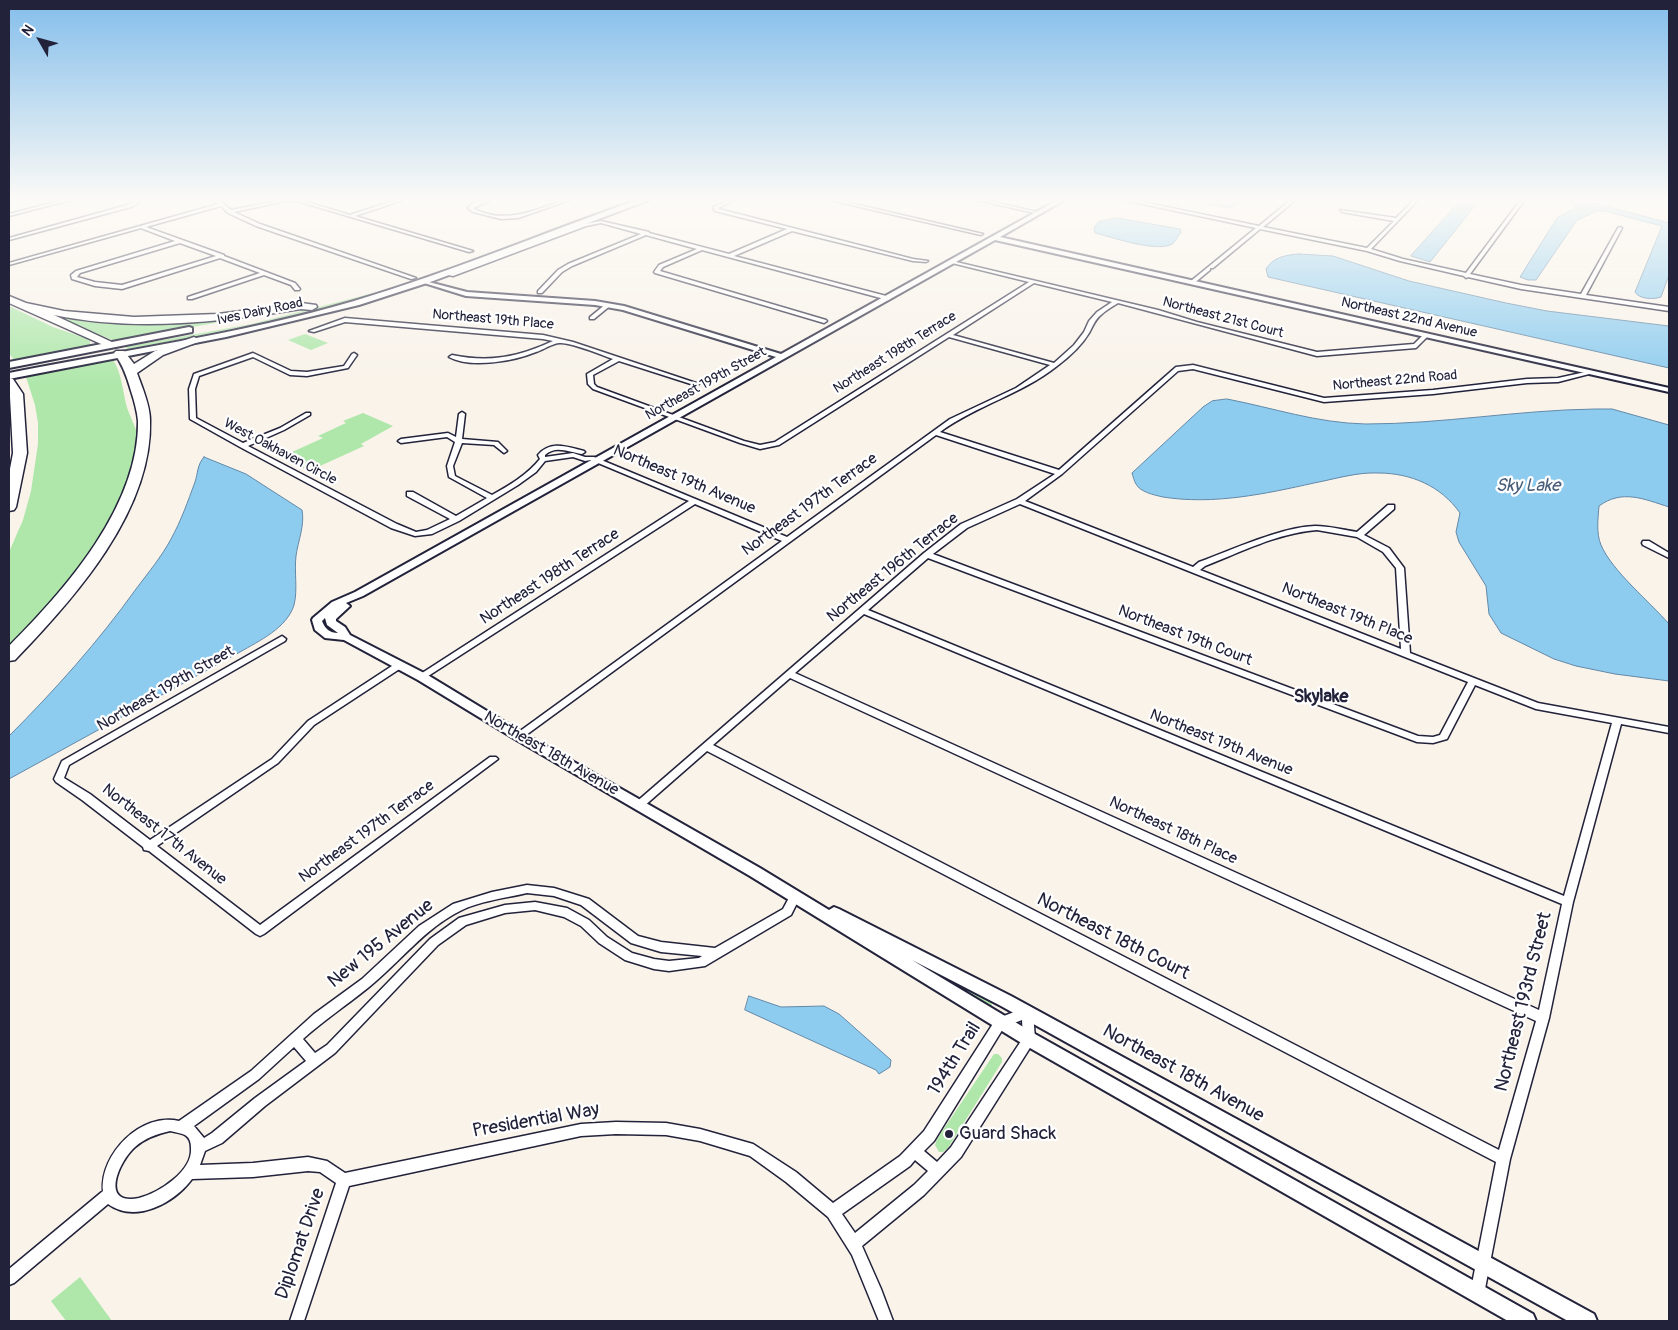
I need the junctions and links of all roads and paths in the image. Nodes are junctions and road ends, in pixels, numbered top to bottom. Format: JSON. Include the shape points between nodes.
{"nodes":[{"id":1,"x":23,"y":260,"type":"edge"},
{"id":2,"x":118,"y":260,"type":"edge"},
{"id":3,"x":209,"y":260,"type":"edge"},
{"id":4,"x":232,"y":260,"type":"edge"},
{"id":5,"x":361,"y":260,"type":"edge"},
{"id":6,"x":462,"y":260,"type":"edge"},
{"id":7,"x":479,"y":260,"type":"edge"},
{"id":8,"x":492,"y":260,"type":"edge"},
{"id":9,"x":580,"y":260,"type":"edge"},
{"id":10,"x":675,"y":260,"type":"edge"},
{"id":11,"x":745,"y":260,"type":"edge"},
{"id":12,"x":914,"y":260,"type":"edge"},
{"id":13,"x":922,"y":260,"type":"edge"},
{"id":14,"x":957,"y":260,"type":"edge"},
{"id":15,"x":1095,"y":260,"type":"edge"},
{"id":16,"x":1220,"y":260,"type":"edge"},
{"id":17,"x":1402,"y":260,"type":"edge"},
{"id":18,"x":1478,"y":260,"type":"edge"},
{"id":19,"x":1603,"y":260,"type":"edge"},
{"id":20,"x":954,"y":262,"type":"junction"},
{"id":21,"x":9,"y":264,"type":"edge"},
{"id":22,"x":265,"y":273,"type":"junction"},
{"id":23,"x":451,"y":275,"type":"dead end"},
{"id":24,"x":1466,"y":276,"type":"junction"},
{"id":25,"x":413,"y":278,"type":"junction"},
{"id":26,"x":423,"y":281,"type":"junction"},
{"id":27,"x":1034,"y":281,"type":"junction"},
{"id":28,"x":1193,"y":282,"type":"junction"},
{"id":29,"x":440,"y":287,"type":"junction"},
{"id":30,"x":297,"y":289,"type":"dead end"},
{"id":31,"x":399,"y":289,"type":"junction"},
{"id":32,"x":540,"y":292,"type":"dead end"},
{"id":33,"x":1583,"y":296,"type":"junction"},
{"id":34,"x":190,"y":298,"type":"dead end"},
{"id":35,"x":888,"y":298,"type":"junction"},
{"id":36,"x":9,"y":299,"type":"edge"},
{"id":37,"x":1116,"y":302,"type":"junction"},
{"id":38,"x":22,"y":305,"type":"junction"},
{"id":39,"x":608,"y":305,"type":"junction"},
{"id":40,"x":312,"y":307,"type":"junction"},
{"id":41,"x":1669,"y":309,"type":"edge"},
{"id":42,"x":592,"y":318,"type":"dead end"},
{"id":43,"x":824,"y":321,"type":"dead end"},
{"id":44,"x":312,"y":332,"type":"dead end"},
{"id":45,"x":948,"y":334,"type":"junction"},
{"id":46,"x":1426,"y":335,"type":"junction"},
{"id":47,"x":194,"y":340,"type":"junction"},
{"id":48,"x":559,"y":340,"type":"junction"},
{"id":49,"x":110,"y":345,"type":"junction"},
{"id":50,"x":120,"y":353,"type":"junction"},
{"id":51,"x":354,"y":355,"type":"dead end"},
{"id":52,"x":452,"y":357,"type":"dead end"},
{"id":53,"x":783,"y":357,"type":"junction"},
{"id":54,"x":617,"y":359,"type":"junction"},
{"id":55,"x":9,"y":365,"type":"edge"},
{"id":56,"x":1055,"y":365,"type":"junction"},
{"id":57,"x":1176,"y":369,"type":"joint"},
{"id":58,"x":132,"y":371,"type":"junction"},
{"id":59,"x":1590,"y":373,"type":"junction"},
{"id":60,"x":9,"y":376,"type":"edge"},
{"id":61,"x":9,"y":382,"type":"edge"},
{"id":62,"x":696,"y":384,"type":"dead end"},
{"id":63,"x":1669,"y":390,"type":"edge"},
{"id":64,"x":308,"y":414,"type":"dead end"},
{"id":65,"x":462,"y":414,"type":"dead end"},
{"id":66,"x":675,"y":417,"type":"junction"},
{"id":67,"x":935,"y":432,"type":"junction"},
{"id":68,"x":401,"y":441,"type":"dead end"},
{"id":69,"x":459,"y":441,"type":"junction"},
{"id":70,"x":242,"y":446,"type":"junction"},
{"id":71,"x":504,"y":451,"type":"dead end"},
{"id":72,"x":592,"y":457,"type":"junction"},
{"id":73,"x":543,"y":460,"type":"junction"},
{"id":74,"x":1060,"y":473,"type":"junction"},
{"id":75,"x":410,"y":494,"type":"dead end"},
{"id":76,"x":494,"y":498,"type":"junction"},
{"id":77,"x":694,"y":501,"type":"junction"},
{"id":78,"x":1020,"y":501,"type":"junction"},
{"id":79,"x":9,"y":507,"type":"edge"},
{"id":80,"x":1391,"y":507,"type":"dead end"},
{"id":81,"x":456,"y":519,"type":"junction"},
{"id":82,"x":1359,"y":535,"type":"junction"},
{"id":83,"x":787,"y":540,"type":"junction"},
{"id":84,"x":1646,"y":543,"type":"dead end"},
{"id":85,"x":927,"y":555,"type":"junction"},
{"id":86,"x":1669,"y":556,"type":"edge"},
{"id":87,"x":1194,"y":570,"type":"junction"},
{"id":88,"x":359,"y":594,"type":"joint"},
{"id":89,"x":863,"y":611,"type":"junction"},
{"id":90,"x":282,"y":639,"type":"dead end"},
{"id":91,"x":1406,"y":654,"type":"junction"},
{"id":92,"x":9,"y":656,"type":"edge"},
{"id":93,"x":398,"y":666,"type":"junction"},
{"id":94,"x":789,"y":674,"type":"junction"},
{"id":95,"x":422,"y":678,"type":"junction"},
{"id":96,"x":1473,"y":681,"type":"junction"},
{"id":97,"x":1617,"y":721,"type":"junction"},
{"id":98,"x":1669,"y":730,"type":"edge"},
{"id":99,"x":519,"y":736,"type":"junction"},
{"id":100,"x":706,"y":746,"type":"junction"},
{"id":101,"x":493,"y":758,"type":"dead end"},
{"id":102,"x":65,"y":763,"type":"joint"},
{"id":103,"x":639,"y":804,"type":"junction"},
{"id":104,"x":148,"y":847,"type":"junction"},
{"id":105,"x":755,"y":872,"type":"junction"},
{"id":106,"x":795,"y":897,"type":"junction"},
{"id":107,"x":1568,"y":902,"type":"junction"},
{"id":108,"x":260,"y":931,"type":"joint"},
{"id":109,"x":716,"y":953,"type":"junction"},
{"id":110,"x":1027,"y":1012,"type":"junction"},
{"id":111,"x":1543,"y":1018,"type":"junction"},
{"id":112,"x":1000,"y":1023,"type":"junction"},
{"id":113,"x":295,"y":1039,"type":"junction"},
{"id":114,"x":1029,"y":1039,"type":"junction"},
{"id":115,"x":314,"y":1061,"type":"junction"},
{"id":116,"x":182,"y":1126,"type":"junction"},
{"id":117,"x":198,"y":1148,"type":"junction"},
{"id":118,"x":914,"y":1151,"type":"junction"},
{"id":119,"x":1504,"y":1159,"type":"junction"},
{"id":120,"x":938,"y":1171,"type":"junction"},
{"id":121,"x":190,"y":1172,"type":"junction"},
{"id":122,"x":344,"y":1180,"type":"junction"},
{"id":123,"x":110,"y":1194,"type":"junction"},
{"id":124,"x":833,"y":1212,"type":"junction"},
{"id":125,"x":853,"y":1244,"type":"junction"},
{"id":126,"x":1483,"y":1264,"type":"junction"},
{"id":127,"x":9,"y":1278,"type":"edge"},
{"id":128,"x":1477,"y":1294,"type":"junction"},
{"id":129,"x":296,"y":1321,"type":"edge"},
{"id":130,"x":886,"y":1321,"type":"edge"},
{"id":131,"x":1526,"y":1321,"type":"edge"},
{"id":132,"x":1587,"y":1321,"type":"edge"}],
"edges":[{"from":1,"to":21,"type":"street"},
{"from":2,"to":3,"type":"street","via":[[78,272],[74,278],[122,287]]},
{"from":4,"to":22,"type":"street"},
{"from":5,"to":25,"type":"street"},
{"from":6,"to":25,"type":"main road","name":"Ives Dairy Road"},
{"from":7,"to":26,"type":"main road","name":"Ives Dairy Road"},
{"from":8,"to":23,"type":"street"},
{"from":9,"to":32,"type":"street","via":[[560,271]]},
{"from":10,"to":43,"type":"street","via":[[661,266],[657,272]]},
{"from":11,"to":35,"type":"street"},
{"from":12,"to":13,"type":"street","via":[[926,261]]},
{"from":14,"to":20,"type":"street","name":"Northeast 199th Street"},
{"from":15,"to":28,"type":"street","name":"Northeast 22nd Avenue"},
{"from":16,"to":28,"type":"street"},
{"from":17,"to":24,"type":"street"},
{"from":18,"to":24,"type":"street"},
{"from":19,"to":33,"type":"street"},
{"from":20,"to":27,"type":"street","name":"Northeast 21st Court"},
{"from":20,"to":35,"type":"street","name":"Northeast 199th Street"},
{"from":22,"to":30,"type":"street","via":[[293,284]]},
{"from":22,"to":34,"type":"street"},
{"from":24,"to":33,"type":"street"},
{"from":25,"to":26,"type":"main road"},
{"from":25,"to":40,"type":"main road","name":"Ives Dairy Road"},
{"from":26,"to":29,"type":"street"},
{"from":26,"to":31,"type":"main road","name":"Ives Dairy Road"},
{"from":27,"to":37,"type":"street","name":"Northeast 21st Court"},
{"from":27,"to":45,"type":"street","name":"Northeast 198th Terrace"},
{"from":28,"to":46,"type":"street","name":"Northeast 22nd Avenue"},
{"from":29,"to":31,"type":"main road"},
{"from":29,"to":39,"type":"street","via":[[460,293]]},
{"from":31,"to":47,"type":"main road","name":"Ives Dairy Road","via":[[310,315]]},
{"from":33,"to":41,"type":"street"},
{"from":35,"to":53,"type":"street","name":"Northeast 199th Street"},
{"from":36,"to":38,"type":"highway"},
{"from":37,"to":46,"type":"street","name":"Northeast 21st Court","via":[[1317,354],[1416,346]]},
{"from":37,"to":56,"type":"street","name":"Northeast 197th Terrace","via":[[1099,313],[1076,346]]},
{"from":38,"to":40,"type":"highway","via":[[76,316],[148,320]]},
{"from":38,"to":49,"type":"highway"},
{"from":39,"to":42,"type":"street"},
{"from":39,"to":53,"type":"street"},
{"from":40,"to":49,"type":"main road","name":"Ives Dairy Road"},
{"from":44,"to":48,"type":"street","name":"Northeast 19th Place","via":[[345,320]]},
{"from":45,"to":56,"type":"street"},
{"from":45,"to":66,"type":"street","name":"Northeast 198th Terrace","via":[[770,446],[742,442]]},
{"from":46,"to":59,"type":"street","name":"Northeast 22nd Avenue"},
{"from":47,"to":50,"type":"main road","name":"Ives Dairy Road"},
{"from":47,"to":58,"type":"highway","via":[[159,353]]},
{"from":48,"to":52,"type":"street","via":[[530,354],[495,362],[471,362]]},
{"from":48,"to":54,"type":"street","name":"Northeast 19th Place"},
{"from":49,"to":50,"type":"main road"},
{"from":49,"to":55,"type":"main road","name":"Ives Dairy Road"},
{"from":50,"to":58,"type":"highway"},
{"from":50,"to":60,"type":"main road","name":"Ives Dairy Road"},
{"from":51,"to":70,"type":"street","name":"West Oakhaven Circle","via":[[346,367],[307,374],[290,373],[253,355],[196,375],[192,389],[193,419]]},
{"from":53,"to":66,"type":"street","name":"Northeast 199th Street"},
{"from":54,"to":62,"type":"street","name":"Northeast 19th Place"},
{"from":54,"to":66,"type":"street","via":[[590,374],[591,384]]},
{"from":56,"to":67,"type":"street","name":"Northeast 197th Terrace","via":[[1018,389],[952,420]]},
{"from":57,"to":59,"type":"street","name":"Northeast 22nd Road","via":[[1193,366],[1324,400],[1558,380]]},
{"from":57,"to":74,"type":"street","name":"Northeast 196th Terrace"},
{"from":58,"to":92,"type":"highway","via":[[144,417],[144,430],[136,471],[122,508],[80,575]]},
{"from":59,"to":63,"type":"street","name":"Northeast 22nd Avenue"},
{"from":61,"to":79,"type":"highway","via":[[17,394],[20,453]]},
{"from":64,"to":70,"type":"street"},
{"from":65,"to":69,"type":"street"},
{"from":66,"to":72,"type":"street","name":"Northeast 199th Street"},
{"from":67,"to":74,"type":"street"},
{"from":67,"to":83,"type":"street","name":"Northeast 197th Terrace"},
{"from":68,"to":69,"type":"street","via":[[448,435]]},
{"from":69,"to":71,"type":"street","via":[[496,443]]},
{"from":69,"to":76,"type":"street","via":[[450,466],[452,477]]},
{"from":70,"to":81,"type":"street","name":"West Oakhaven Circle","via":[[415,534],[429,532]]},
{"from":72,"to":73,"type":"street","via":[[585,459],[573,455]]},
{"from":72,"to":73,"type":"street","name":"West Oakhaven Circle","via":[[564,446],[543,452]]},
{"from":72,"to":77,"type":"street","name":"Northeast 19th Avenue"},
{"from":72,"to":88,"type":"street","name":"Northeast 199th Street"},
{"from":73,"to":76,"type":"street","name":"West Oakhaven Circle","via":[[534,471]]},
{"from":74,"to":78,"type":"street","name":"Northeast 196th Terrace"},
{"from":75,"to":81,"type":"street"},
{"from":76,"to":81,"type":"street","name":"West Oakhaven Circle"},
{"from":77,"to":83,"type":"street","name":"Northeast 19th Avenue"},
{"from":77,"to":95,"type":"street","name":"Northeast 198th Terrace"},
{"from":78,"to":85,"type":"street","name":"Northeast 196th Terrace","via":[[964,526]]},
{"from":78,"to":87,"type":"street","name":"Northeast 19th Place"},
{"from":80,"to":82,"type":"street"},
{"from":82,"to":87,"type":"street","via":[[1317,528],[1302,529],[1273,537]]},
{"from":82,"to":91,"type":"street","via":[[1386,550],[1400,568]]},
{"from":83,"to":99,"type":"street","name":"Northeast 197th Terrace"},
{"from":84,"to":86,"type":"street"},
{"from":85,"to":89,"type":"street","name":"Northeast 196th Terrace"},
{"from":85,"to":96,"type":"street","name":"Northeast 19th Court","via":[[1417,739],[1433,740],[1444,736]]},
{"from":87,"to":91,"type":"street","name":"Northeast 19th Place"},
{"from":88,"to":93,"type":"street","name":"Northeast 18th Avenue","via":[[329,608],[317,620],[319,628],[329,636],[346,638]]},
{"from":89,"to":94,"type":"street","name":"Northeast 196th Terrace"},
{"from":89,"to":107,"type":"street","name":"Northeast 19th Avenue"},
{"from":90,"to":102,"type":"street","name":"Northeast 199th Street"},
{"from":91,"to":96,"type":"street","name":"Northeast 19th Place"},
{"from":93,"to":95,"type":"street","name":"Northeast 18th Avenue"},
{"from":93,"to":104,"type":"street","via":[[312,723],[275,760]]},
{"from":94,"to":100,"type":"street","name":"Northeast 196th Terrace"},
{"from":94,"to":111,"type":"street","name":"Northeast 18th Place"},
{"from":95,"to":99,"type":"street","name":"Northeast 18th Avenue"},
{"from":96,"to":97,"type":"street","name":"Northeast 19th Place","via":[[1536,706]]},
{"from":97,"to":98,"type":"street","name":"Northeast 19th Place"},
{"from":97,"to":107,"type":"street","name":"Northeast 193rd Street"},
{"from":99,"to":103,"type":"street","name":"Northeast 18th Avenue"},
{"from":100,"to":103,"type":"street","name":"Northeast 196th Terrace"},
{"from":100,"to":119,"type":"street","name":"Northeast 18th Court"},
{"from":101,"to":108,"type":"street","name":"Northeast 197th Terrace"},
{"from":102,"to":104,"type":"street","name":"Northeast 17th Avenue","via":[[59,779]]},
{"from":103,"to":105,"type":"street","name":"Northeast 18th Avenue"},
{"from":104,"to":108,"type":"street","name":"Northeast 17th Avenue"},
{"from":105,"to":106,"type":"street","name":"Northeast 18th Avenue"},
{"from":105,"to":110,"type":"street","name":"Northeast 18th Avenue"},
{"from":106,"to":109,"type":"street","name":"New 195 Avenue","via":[[787,912]]},
{"from":106,"to":112,"type":"street","name":"Northeast 18th Avenue"},
{"from":107,"to":111,"type":"street","name":"Northeast 193rd Street"},
{"from":109,"to":113,"type":"street","name":"New 195 Avenue","via":[[661,947],[636,940],[585,902],[554,892],[527,889],[492,896],[457,907],[423,929],[366,983]]},
{"from":109,"to":115,"type":"street","name":"New 195 Avenue","via":[[701,963],[654,964],[629,957],[585,923],[567,914],[536,906],[505,909],[464,921],[434,942],[331,1049]]},
{"from":110,"to":112,"type":"street","name":"194th Trail"},
{"from":110,"to":114,"type":"street"},
{"from":110,"to":126,"type":"street","name":"Northeast 18th Avenue"},
{"from":111,"to":119,"type":"street","name":"Northeast 193rd Street"},
{"from":112,"to":114,"type":"street","name":"Northeast 18th Avenue"},
{"from":112,"to":118,"type":"street","name":"194th Trail","via":[[929,1136]]},
{"from":113,"to":115,"type":"street"},
{"from":113,"to":116,"type":"street","name":"New 195 Avenue","via":[[255,1074]]},
{"from":114,"to":120,"type":"street","via":[[956,1152]]},
{"from":114,"to":128,"type":"street","name":"Northeast 18th Avenue"},
{"from":115,"to":117,"type":"street","name":"New 195 Avenue","via":[[217,1138]]},
{"from":116,"to":117,"type":"street","via":[[192,1131],[198,1140]]},
{"from":116,"to":123,"type":"street","via":[[155,1128],[127,1145],[110,1171]]},
{"from":117,"to":121,"type":"street"},
{"from":118,"to":120,"type":"street"},
{"from":118,"to":124,"type":"street","name":"194th Trail","via":[[905,1161]]},
{"from":119,"to":126,"type":"street","name":"Northeast 193rd Street"},
{"from":120,"to":125,"type":"street"},
{"from":121,"to":122,"type":"street","via":[[308,1164],[322,1166]]},
{"from":121,"to":123,"type":"street","via":[[172,1191],[142,1206],[117,1202]]},
{"from":122,"to":124,"type":"street","name":"Presidential Way","via":[[581,1130],[666,1129],[700,1135],[753,1151]]},
{"from":122,"to":129,"type":"street","name":"Diplomat Drive"},
{"from":123,"to":127,"type":"street"},
{"from":124,"to":125,"type":"street","name":"Presidential Way"},
{"from":125,"to":130,"type":"street","name":"Presidential Way"},
{"from":126,"to":128,"type":"street","name":"Northeast 193rd Street"},
{"from":126,"to":132,"type":"street","name":"Northeast 18th Avenue"},
{"from":128,"to":131,"type":"street","name":"Northeast 18th Avenue"}]}
